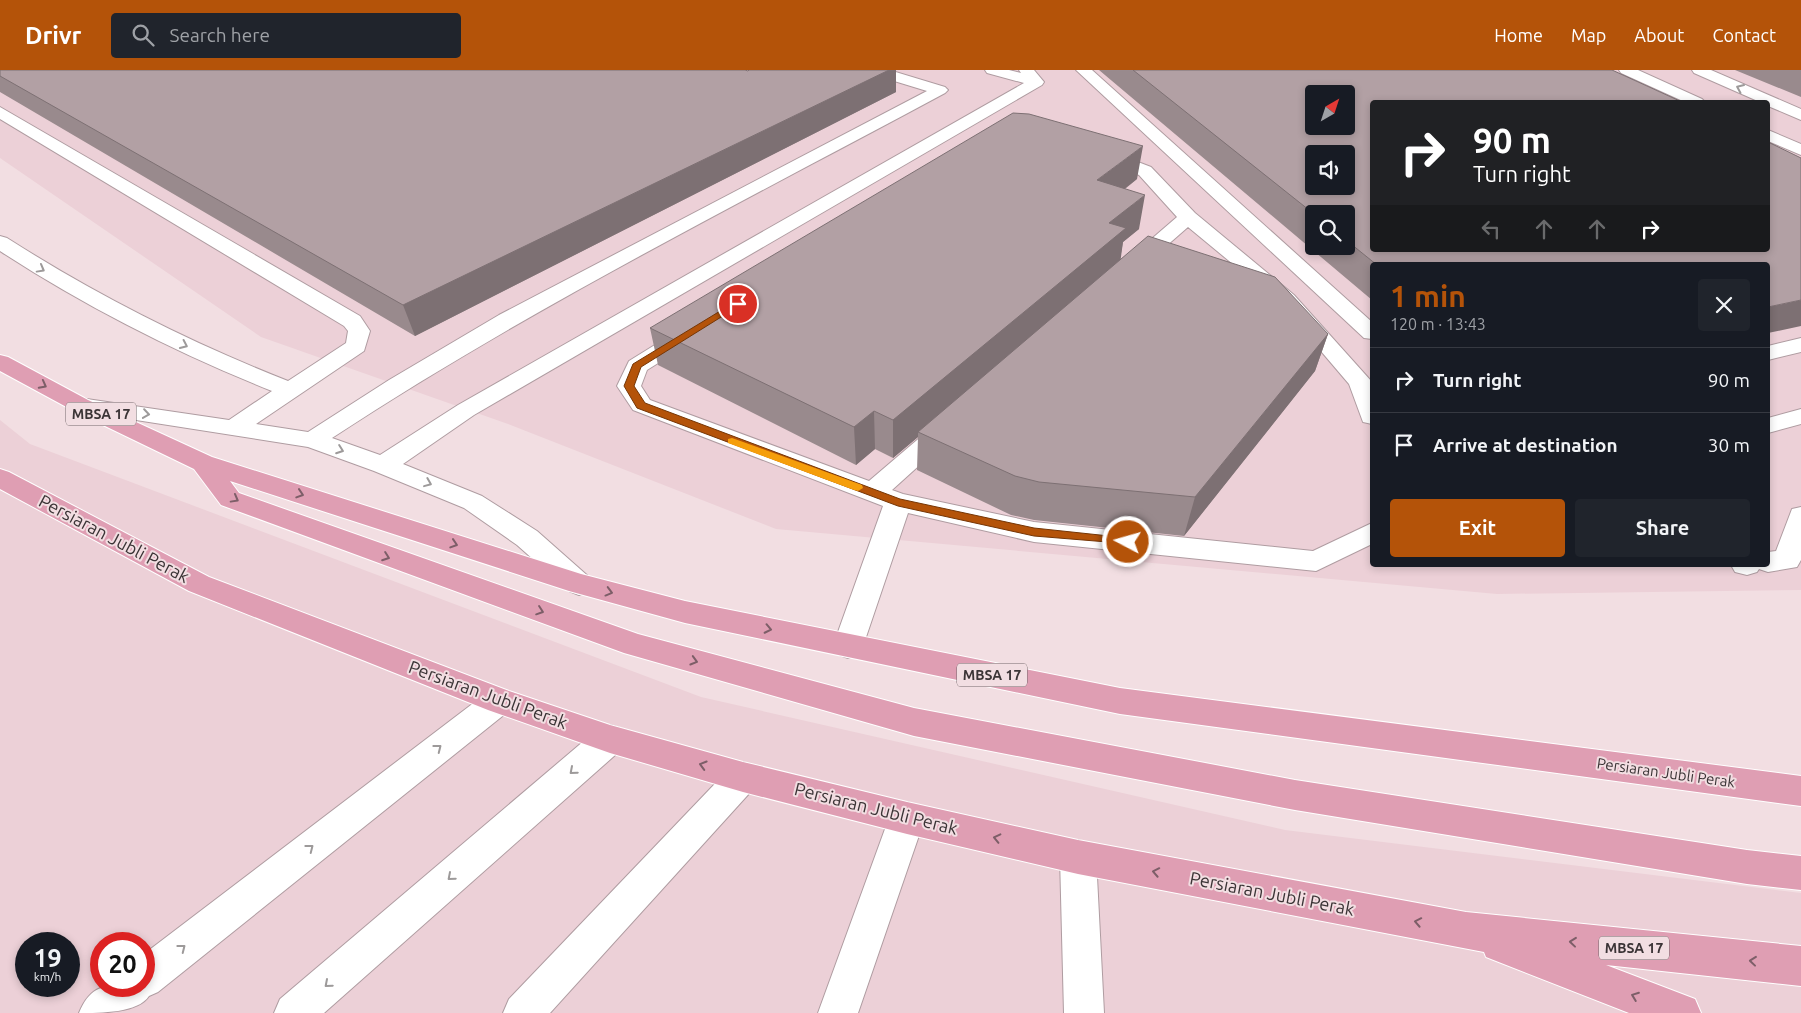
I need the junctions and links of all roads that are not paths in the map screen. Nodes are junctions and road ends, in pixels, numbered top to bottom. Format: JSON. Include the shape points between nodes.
{"nodes":[{"id":1,"x":873,"y":70,"type":"edge"},
{"id":2,"x":992,"y":70,"type":"edge"},
{"id":3,"x":1083,"y":70,"type":"edge"},
{"id":4,"x":1626,"y":70,"type":"edge"},
{"id":5,"x":1699,"y":70,"type":"edge"},
{"id":6,"x":1031,"y":76,"type":"edge"},
{"id":7,"x":1692,"y":100,"type":"edge"},
{"id":8,"x":1767,"y":100,"type":"edge"},
{"id":9,"x":1770,"y":101,"type":"edge"},
{"id":10,"x":0,"y":112,"type":"edge"},
{"id":11,"x":1801,"y":115,"type":"edge"},
{"id":12,"x":1770,"y":136,"type":"edge"},
{"id":13,"x":1083,"y":146,"type":"edge"},
{"id":14,"x":1801,"y":150,"type":"edge"},
{"id":15,"x":1188,"y":217,"type":"junction"},
{"id":16,"x":0,"y":242,"type":"edge"},
{"id":17,"x":1120,"y":276,"type":"edge"},
{"id":18,"x":704,"y":324,"type":"edge"},
{"id":19,"x":1370,"y":332,"type":"edge"},
{"id":20,"x":1801,"y":346,"type":"edge"},
{"id":21,"x":1770,"y":353,"type":"edge"},
{"id":22,"x":0,"y":362,"type":"edge"},
{"id":23,"x":290,"y":390,"type":"junction"},
{"id":24,"x":80,"y":405,"type":"junction"},
{"id":25,"x":1370,"y":411,"type":"edge"},
{"id":26,"x":962,"y":414,"type":"edge"},
{"id":27,"x":1801,"y":416,"type":"edge"},
{"id":28,"x":1770,"y":425,"type":"edge"},
{"id":29,"x":235,"y":427,"type":"junction"},
{"id":30,"x":312,"y":440,"type":"junction"},
{"id":31,"x":203,"y":463,"type":"junction"},
{"id":32,"x":383,"y":465,"type":"junction"},
{"id":33,"x":0,"y":478,"type":"edge"},
{"id":34,"x":872,"y":493,"type":"junction"},
{"id":35,"x":898,"y":502,"type":"junction"},
{"id":36,"x":1801,"y":516,"type":"edge"},
{"id":37,"x":1370,"y":534,"type":"edge"},
{"id":38,"x":1770,"y":562,"type":"edge"},
{"id":39,"x":579,"y":584,"type":"junction"},
{"id":40,"x":848,"y":646,"type":"junction"},
{"id":41,"x":500,"y":700,"type":"junction"},
{"id":42,"x":610,"y":739,"type":"junction"},
{"id":43,"x":743,"y":777,"type":"junction"},
{"id":44,"x":1801,"y":791,"type":"edge"},
{"id":45,"x":908,"y":818,"type":"junction"},
{"id":46,"x":1078,"y":857,"type":"junction"},
{"id":47,"x":1801,"y":874,"type":"edge"},
{"id":48,"x":1466,"y":931,"type":"junction"},
{"id":49,"x":1801,"y":966,"type":"edge"},
{"id":50,"x":155,"y":969,"type":"edge"},
{"id":51,"x":119,"y":997,"type":"edge"},
{"id":52,"x":99,"y":1013,"type":"edge"},
{"id":53,"x":294,"y":1013,"type":"edge"},
{"id":54,"x":523,"y":1013,"type":"edge"},
{"id":55,"x":838,"y":1013,"type":"edge"},
{"id":56,"x":1084,"y":1013,"type":"edge"},
{"id":57,"x":1680,"y":1013,"type":"edge"}],
"edges":[{"from":1,"to":30,"type":"lane","via":[[940,90],[507,320]]},
{"from":2,"to":6,"type":"lane"},
{"from":3,"to":19,"type":"lane"},
{"from":4,"to":7,"type":"lane"},
{"from":8,"to":5,"type":"lane","one_way":true},
{"from":6,"to":32,"type":"lane","via":[[466,410]]},
{"from":11,"to":9,"type":"lane","one_way":true},
{"from":10,"to":23,"type":"lane","via":[[352,321],[359,331],[356,346]]},
{"from":12,"to":14,"type":"lane"},
{"from":13,"to":15,"type":"lane","via":[[1145,171]]},
{"from":15,"to":17,"type":"lane"},
{"from":15,"to":25,"type":"lane","via":[[1287,300],[1360,382]]},
{"from":16,"to":23,"type":"lane","one_way":true,"via":[[137,323],[230,367]]},
{"from":18,"to":34,"type":"lane","via":[[637,366],[629,386],[641,405]]},
{"from":20,"to":21,"type":"lane"},
{"from":22,"to":24,"type":"main road","name":"Persiaran Jubli Perak","number":"MBSA 17","one_way":true},
{"from":23,"to":29,"type":"lane"},
{"from":24,"to":29,"type":"lane","one_way":true},
{"from":24,"to":31,"type":"main road","name":"Persiaran Jubli Perak","number":"MBSA 17"},
{"from":26,"to":34,"type":"lane"},
{"from":27,"to":28,"type":"lane"},
{"from":29,"to":30,"type":"lane"},
{"from":30,"to":32,"type":"lane","one_way":true},
{"from":31,"to":39,"type":"main road","name":"Persiaran Jubli Perak","number":"MBSA 17","one_way":true},
{"from":31,"to":47,"type":"main road","one_way":true,"via":[[230,498],[409,565],[635,645],[914,722],[1295,795]]},
{"from":32,"to":39,"type":"lane","one_way":true,"via":[[474,502],[527,538]]},
{"from":33,"to":41,"type":"main road","name":"Persiaran Jubli Perak","number":"MBSA 17","via":[[199,584]]},
{"from":34,"to":35,"type":"lane"},
{"from":35,"to":37,"type":"lane","via":[[1034,532],[1316,561]]},
{"from":35,"to":40,"type":"lane"},
{"from":36,"to":38,"type":"lane","via":[[1788,560]]},
{"from":39,"to":40,"type":"main road","name":"Persiaran Jubli Perak","number":"MBSA 17","one_way":true,"via":[[685,612]]},
{"from":40,"to":44,"type":"main road","name":"Persiaran Jubli Perak","number":"MBSA 17","via":[[1120,701]]},
{"from":41,"to":42,"type":"main road","name":"Persiaran Jubli Perak","number":"MBSA 17"},
{"from":50,"to":41,"type":"lane","one_way":true},
{"from":43,"to":42,"type":"main road","name":"Persiaran Jubli Perak","number":"MBSA 17","one_way":true},
{"from":42,"to":53,"type":"lane","one_way":true},
{"from":43,"to":45,"type":"main road","name":"Persiaran Jubli Perak","number":"MBSA 17"},
{"from":43,"to":54,"type":"lane"},
{"from":46,"to":45,"type":"main road","name":"Persiaran Jubli Perak","number":"MBSA 17","one_way":true},
{"from":45,"to":55,"type":"lane"},
{"from":48,"to":46,"type":"main road","name":"Persiaran Jubli Perak","number":"MBSA 17","one_way":true},
{"from":46,"to":56,"type":"lane"},
{"from":49,"to":48,"type":"main road","name":"Persiaran Jubli Perak","number":"MBSA 17","one_way":true},
{"from":57,"to":48,"type":"main road","one_way":true},
{"from":51,"to":52,"type":"lane"}]}
